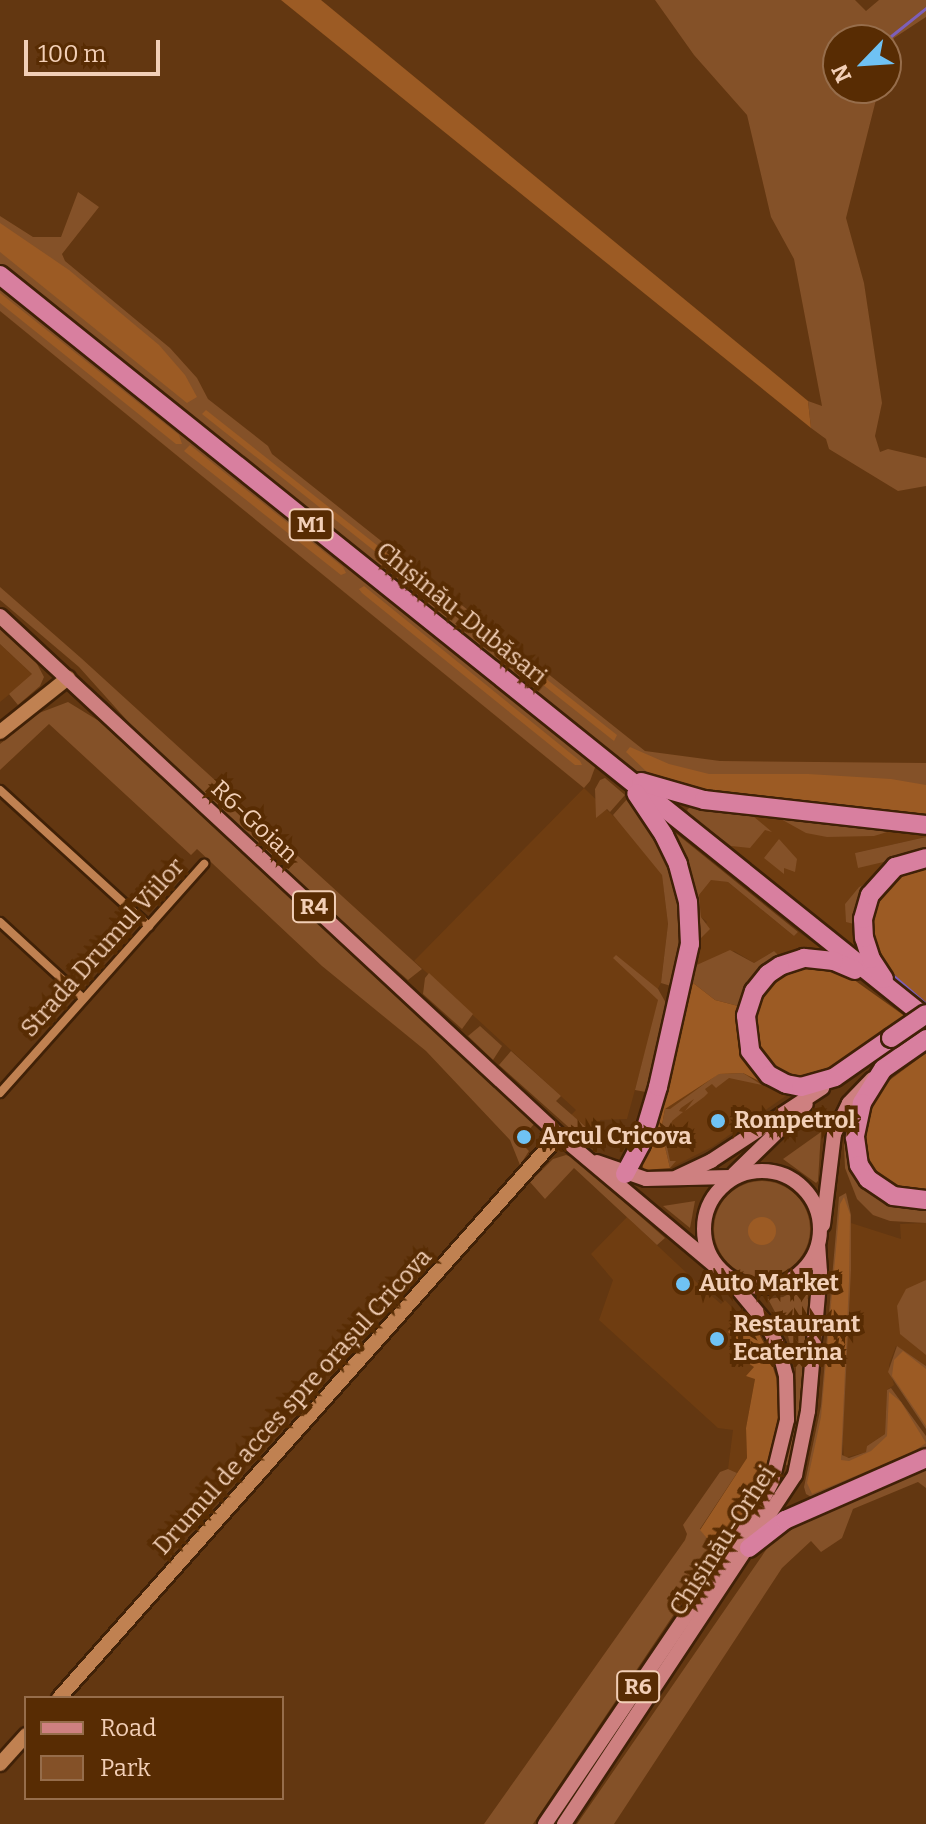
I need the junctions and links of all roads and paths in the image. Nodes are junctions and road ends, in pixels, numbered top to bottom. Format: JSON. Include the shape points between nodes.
{"nodes":[{"id":1,"x":0,"y":275,"type":"edge"},
{"id":2,"x":0,"y":616,"type":"edge"},
{"id":3,"x":68,"y":678,"type":"junction"},
{"id":4,"x":0,"y":732,"type":"edge"},
{"id":5,"x":623,"y":774,"type":"junction"},
{"id":6,"x":0,"y":790,"type":"edge"},
{"id":7,"x":926,"y":825,"type":"edge"},
{"id":8,"x":926,"y":858,"type":"edge"},
{"id":9,"x":204,"y":864,"type":"dead end"},
{"id":10,"x":0,"y":922,"type":"edge"},
{"id":11,"x":149,"y":926,"type":"junction"},
{"id":12,"x":876,"y":978,"type":"junction"},
{"id":13,"x":892,"y":991,"type":"junction"},
{"id":14,"x":83,"y":998,"type":"junction"},
{"id":15,"x":926,"y":1016,"type":"edge"},
{"id":16,"x":919,"y":1044,"type":"edge"},
{"id":17,"x":883,"y":1069,"type":"junction"},
{"id":18,"x":829,"y":1082,"type":"junction"},
{"id":19,"x":0,"y":1093,"type":"edge"},
{"id":20,"x":559,"y":1135,"type":"junction"},
{"id":21,"x":739,"y":1143,"type":"junction"},
{"id":22,"x":585,"y":1157,"type":"junction"},
{"id":23,"x":734,"y":1173,"type":"junction"},
{"id":24,"x":625,"y":1174,"type":"junction"},
{"id":25,"x":677,"y":1177,"type":"junction"},
{"id":26,"x":926,"y":1200,"type":"edge"},
{"id":27,"x":820,"y":1239,"type":"junction"},
{"id":28,"x":715,"y":1266,"type":"junction"},
{"id":29,"x":728,"y":1277,"type":"junction"},
{"id":30,"x":926,"y":1458,"type":"edge"},
{"id":31,"x":749,"y":1548,"type":"junction"},
{"id":32,"x":61,"y":1696,"type":"edge"},
{"id":33,"x":24,"y":1737,"type":"edge"},
{"id":34,"x":0,"y":1764,"type":"edge"},
{"id":35,"x":545,"y":1824,"type":"edge"},
{"id":36,"x":564,"y":1824,"type":"edge"}],
"edges":[{"from":1,"to":5,"type":"highway","name":"Chișinău-Dubăsari","number":"M1"},
{"from":2,"to":3,"type":"main road","name":"R6-Goian","number":"R4"},
{"from":3,"to":4,"type":"street"},
{"from":3,"to":20,"type":"main road","name":"R6-Goian","number":"R4"},
{"from":5,"to":7,"type":"highway","via":[[704,800]]},
{"from":5,"to":12,"type":"highway","name":"Chișinău-Dubăsari","number":"M1"},
{"from":5,"to":24,"type":"highway","via":[[671,847],[690,922],[683,984],[658,1087],[641,1144]]},
{"from":6,"to":11,"type":"street"},
{"from":8,"to":13,"type":"highway","via":[[887,873],[870,895],[863,919],[871,959]]},
{"from":9,"to":11,"type":"street","name":"Strada Drumul Viilor"},
{"from":10,"to":14,"type":"street"},
{"from":11,"to":14,"type":"street","name":"Strada Drumul Viilor"},
{"from":12,"to":13,"type":"highway","name":"Chișinău-Dubăsari","number":"M1"},
{"from":12,"to":18,"type":"highway","via":[[834,961],[804,958],[768,974],[749,1002],[746,1037],[763,1069],[795,1087]]},
{"from":13,"to":15,"type":"highway","number":"M1"},
{"from":14,"to":19,"type":"street","name":"Strada Drumul Viilor"},
{"from":15,"to":18,"type":"highway","bridge":true},
{"from":16,"to":17,"type":"highway","name":"Chișinău-Orhei","number":"R6"},
{"from":17,"to":26,"type":"highway","via":[[858,1115],[859,1165],[868,1179],[893,1196]]},
{"from":17,"to":27,"type":"main road","name":"Chișinău-Orhei","number":"R6","via":[[856,1094],[838,1124]]},
{"from":18,"to":21,"type":"main road"},
{"from":18,"to":23,"type":"main road"},
{"from":20,"to":22,"type":"main road","name":"R6-Goian","number":"R4"},
{"from":20,"to":32,"type":"street","name":"Drumul de acces spre orașul Cricova"},
{"from":21,"to":23,"type":"main road"},
{"from":21,"to":25,"type":"main road"},
{"from":22,"to":24,"type":"main road","name":"R6-Goian","number":"R4"},
{"from":22,"to":28,"type":"main road","name":"R6-Goian","number":"R4"},
{"from":23,"to":25,"type":"main road","name":"R6-Goian","number":"R4"},
{"from":23,"to":27,"type":"main road","number":"R6","via":[[770,1171],[795,1180],[815,1206]]},
{"from":23,"to":28,"type":"main road","via":[[705,1216],[705,1238]]},
{"from":24,"to":25,"type":"main road","name":"R6-Goian","number":"R4","via":[[654,1180]]},
{"from":27,"to":29,"type":"main road","number":"R6","via":[[803,1269],[778,1284],[750,1285]]},
{"from":27,"to":31,"type":"main road","name":"Chișinău-Orhei","number":"R6","via":[[802,1449],[795,1475]]},
{"from":28,"to":29,"type":"main road","number":"R6"},
{"from":29,"to":35,"type":"main road","name":"Chișinău-Orhei","number":"R6","via":[[766,1323],[786,1376],[787,1420],[775,1471],[758,1509]]},
{"from":30,"to":31,"type":"highway","via":[[785,1520]]},
{"from":31,"to":36,"type":"main road","name":"Chișinău-Orhei","number":"R6"},
{"from":33,"to":34,"type":"street"}]}
